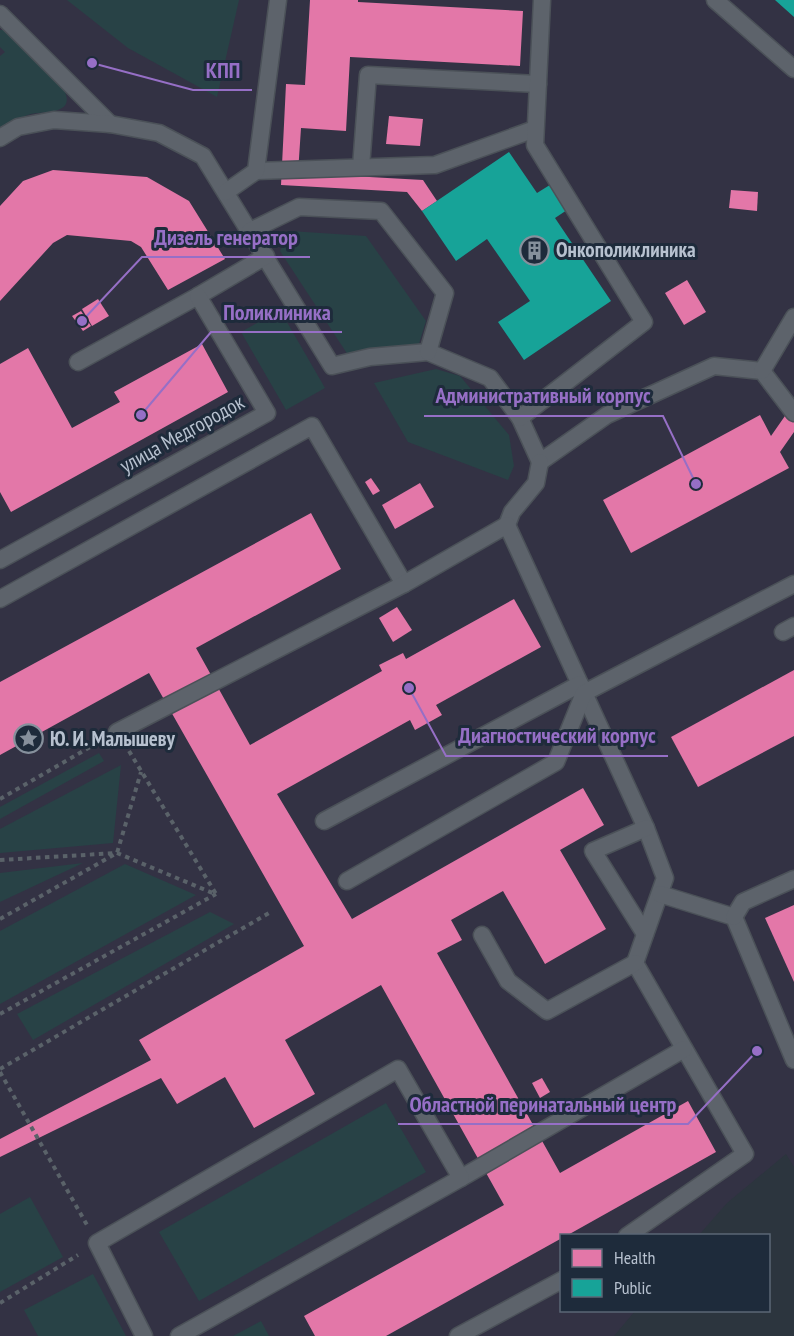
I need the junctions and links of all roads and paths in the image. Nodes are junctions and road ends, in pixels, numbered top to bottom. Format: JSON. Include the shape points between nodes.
{"nodes":[{"id":1,"x":4,"y":0,"type":"edge"},
{"id":2,"x":278,"y":0,"type":"edge"},
{"id":3,"x":542,"y":0,"type":"edge"},
{"id":4,"x":715,"y":0,"type":"edge"},
{"id":5,"x":0,"y":4,"type":"edge"},
{"id":6,"x":0,"y":14,"type":"edge"},
{"id":7,"x":794,"y":69,"type":"edge"},
{"id":8,"x":538,"y":84,"type":"junction"},
{"id":9,"x":110,"y":124,"type":"junction"},
{"id":10,"x":536,"y":129,"type":"junction"},
{"id":11,"x":0,"y":138,"type":"edge"},
{"id":12,"x":361,"y":167,"type":"junction"},
{"id":13,"x":256,"y":171,"type":"junction"},
{"id":14,"x":226,"y":192,"type":"junction"},
{"id":15,"x":250,"y":231,"type":"junction"},
{"id":16,"x":266,"y":256,"type":"junction"},
{"id":17,"x":198,"y":296,"type":"junction"},
{"id":18,"x":794,"y":317,"type":"edge"},
{"id":19,"x":428,"y":352,"type":"junction"},
{"id":20,"x":78,"y":362,"type":"dead end"},
{"id":21,"x":762,"y":371,"type":"junction"},
{"id":22,"x":794,"y":413,"type":"edge"},
{"id":23,"x":520,"y":418,"type":"junction"},
{"id":24,"x":540,"y":462,"type":"junction"},
{"id":25,"x":507,"y":525,"type":"junction"},
{"id":26,"x":0,"y":560,"type":"edge"},
{"id":27,"x":404,"y":584,"type":"junction"},
{"id":28,"x":794,"y":584,"type":"edge"},
{"id":29,"x":0,"y":599,"type":"edge"},
{"id":30,"x":582,"y":688,"type":"junction"},
{"id":31,"x":117,"y":732,"type":"junction"},
{"id":32,"x":141,"y":771,"type":"junction"},
{"id":33,"x":0,"y":800,"type":"edge"},
{"id":34,"x":324,"y":821,"type":"dead end"},
{"id":35,"x":646,"y":828,"type":"junction"},
{"id":36,"x":117,"y":853,"type":"junction"},
{"id":37,"x":0,"y":860,"type":"edge"},
{"id":38,"x":794,"y":879,"type":"edge"},
{"id":39,"x":347,"y":881,"type":"dead end"},
{"id":40,"x":216,"y":894,"type":"junction"},
{"id":41,"x":660,"y":894,"type":"junction"},
{"id":42,"x":269,"y":913,"type":"dead end"},
{"id":43,"x":734,"y":917,"type":"junction"},
{"id":44,"x":0,"y":919,"type":"edge"},
{"id":45,"x":645,"y":934,"type":"junction"},
{"id":46,"x":482,"y":935,"type":"dead end"},
{"id":47,"x":635,"y":963,"type":"junction"},
{"id":48,"x":0,"y":1014,"type":"edge"},
{"id":49,"x":684,"y":1050,"type":"junction"},
{"id":50,"x":794,"y":1060,"type":"edge"},
{"id":51,"x":0,"y":1070,"type":"edge"},
{"id":52,"x":461,"y":1178,"type":"junction"},
{"id":53,"x":630,"y":1234,"type":"edge"},
{"id":54,"x":97,"y":1243,"type":"junction"},
{"id":55,"x":560,"y":1281,"type":"edge"},
{"id":56,"x":0,"y":1303,"type":"edge"},
{"id":57,"x":144,"y":1336,"type":"edge"},
{"id":58,"x":178,"y":1336,"type":"edge"},
{"id":59,"x":458,"y":1336,"type":"edge"}],
"edges":[{"from":1,"to":5,"type":"lane"},
{"from":2,"to":13,"type":"lane"},
{"from":3,"to":8,"type":"lane"},
{"from":4,"to":7,"type":"lane"},
{"from":6,"to":9,"type":"lane"},
{"from":8,"to":10,"type":"lane"},
{"from":8,"to":12,"type":"lane","via":[[368,75]]},
{"from":9,"to":11,"type":"lane","via":[[54,120],[18,127]]},
{"from":9,"to":14,"type":"lane","via":[[159,133],[203,156]]},
{"from":10,"to":12,"type":"lane","via":[[435,165]]},
{"from":10,"to":23,"type":"lane","via":[[535,145],[644,322]]},
{"from":12,"to":13,"type":"lane"},
{"from":13,"to":14,"type":"lane"},
{"from":14,"to":15,"type":"lane"},
{"from":15,"to":16,"type":"lane"},
{"from":15,"to":19,"type":"lane","via":[[299,207],[381,211],[445,293]]},
{"from":16,"to":17,"type":"lane"},
{"from":16,"to":19,"type":"lane","via":[[332,366],[370,357]]},
{"from":17,"to":20,"type":"lane"},
{"from":17,"to":26,"type":"lane","name":"улица Медгородок","via":[[267,413]]},
{"from":18,"to":21,"type":"lane"},
{"from":19,"to":23,"type":"lane","via":[[490,378]]},
{"from":21,"to":22,"type":"lane"},
{"from":21,"to":24,"type":"lane","via":[[714,366],[607,415]]},
{"from":23,"to":24,"type":"lane"},
{"from":24,"to":25,"type":"lane","via":[[536,483],[512,512]]},
{"from":25,"to":27,"type":"lane"},
{"from":25,"to":30,"type":"lane"},
{"from":27,"to":29,"type":"lane","via":[[312,426]]},
{"from":27,"to":31,"type":"lane"},
{"from":28,"to":30,"type":"lane"},
{"from":30,"to":34,"type":"lane"},
{"from":30,"to":35,"type":"lane"},
{"from":30,"to":39,"type":"lane","via":[[556,762]]},
{"from":31,"to":32,"type":"path"},
{"from":31,"to":33,"type":"path"},
{"from":32,"to":36,"type":"path"},
{"from":32,"to":40,"type":"path"},
{"from":35,"to":41,"type":"lane","via":[[665,878]]},
{"from":35,"to":45,"type":"lane","via":[[593,852]]},
{"from":36,"to":37,"type":"path"},
{"from":36,"to":40,"type":"path"},
{"from":36,"to":44,"type":"path"},
{"from":38,"to":43,"type":"lane","via":[[743,902]]},
{"from":40,"to":48,"type":"path"},
{"from":41,"to":43,"type":"lane"},
{"from":41,"to":45,"type":"lane"},
{"from":42,"to":51,"type":"path"},
{"from":43,"to":50,"type":"lane"},
{"from":45,"to":47,"type":"lane"},
{"from":46,"to":47,"type":"lane","via":[[508,981],[547,1011]]},
{"from":47,"to":49,"type":"lane"},
{"from":49,"to":52,"type":"lane"},
{"from":49,"to":53,"type":"lane","via":[[745,1154]]},
{"from":51,"to":54,"type":"path"},
{"from":52,"to":54,"type":"lane","via":[[398,1069]]},
{"from":52,"to":58,"type":"lane"},
{"from":54,"to":56,"type":"path"},
{"from":54,"to":57,"type":"lane"},
{"from":55,"to":59,"type":"lane"}]}
